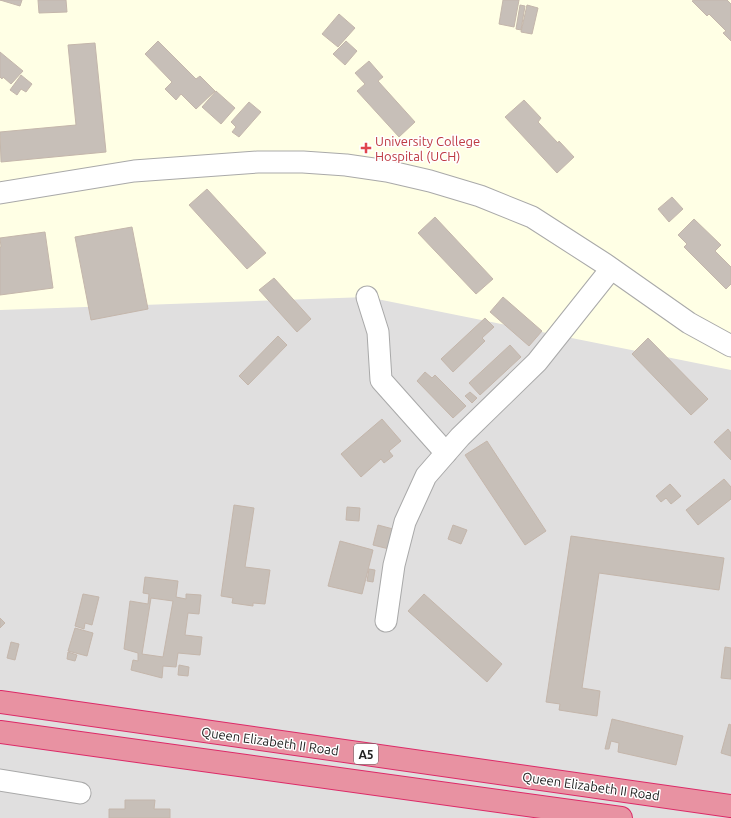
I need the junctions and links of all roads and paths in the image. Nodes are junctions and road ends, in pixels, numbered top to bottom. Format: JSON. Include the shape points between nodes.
{"nodes":[{"id":1,"x":0,"y":193,"type":"edge"},
{"id":2,"x":611,"y":269,"type":"junction"},
{"id":3,"x":367,"y":297,"type":"dead end"},
{"id":4,"x":731,"y":346,"type":"edge"},
{"id":5,"x":446,"y":453,"type":"junction"},
{"id":6,"x":386,"y":621,"type":"dead end"},
{"id":7,"x":0,"y":702,"type":"edge"},
{"id":8,"x":0,"y":732,"type":"edge"},
{"id":9,"x":0,"y":780,"type":"edge"},
{"id":10,"x":80,"y":793,"type":"dead end"},
{"id":11,"x":731,"y":806,"type":"edge"},
{"id":12,"x":621,"y":818,"type":"edge"}],
"edges":[{"from":1,"to":2,"type":"street","via":[[134,171],[258,162],[346,165],[387,171],[480,196],[532,217]]},
{"from":2,"to":4,"type":"street","via":[[689,323]]},
{"from":2,"to":5,"type":"street","via":[[537,362]]},
{"from":3,"to":5,"type":"street","via":[[378,332],[381,380]]},
{"from":5,"to":6,"type":"street","via":[[426,476],[405,522],[394,565]]},
{"from":7,"to":11,"type":"highway","name":"Queen Elizabeth II Road","number":"A5"},
{"from":8,"to":12,"type":"highway","number":"A5"},
{"from":9,"to":10,"type":"street"}]}
